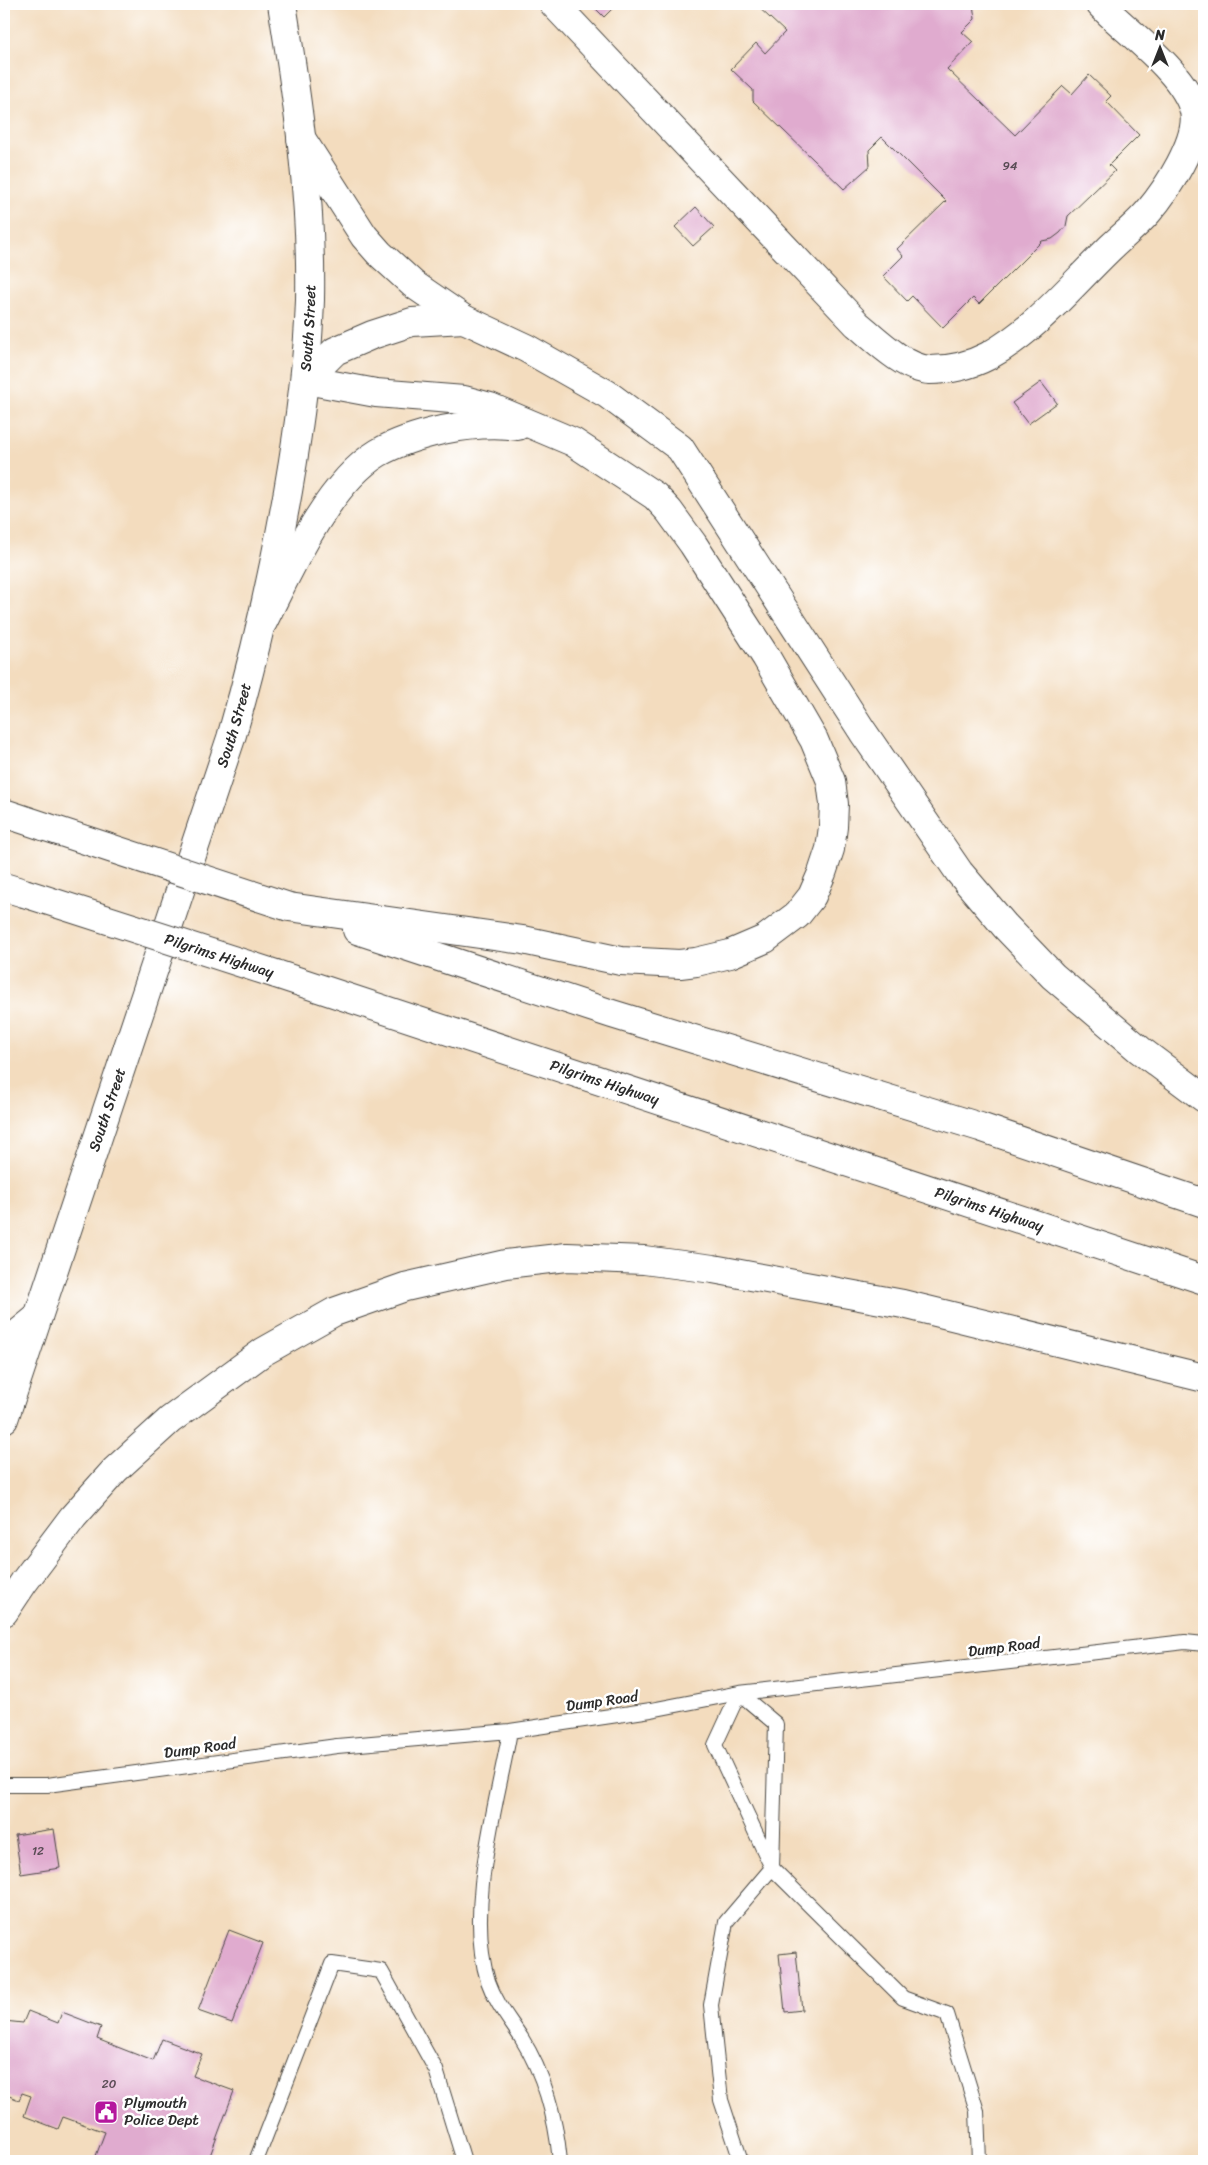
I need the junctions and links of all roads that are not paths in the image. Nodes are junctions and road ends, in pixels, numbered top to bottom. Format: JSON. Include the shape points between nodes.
{"nodes":[{"id":1,"x":282,"y":4,"type":"edge"},
{"id":2,"x":554,"y":4,"type":"edge"},
{"id":3,"x":1100,"y":4,"type":"edge"},
{"id":4,"x":301,"y":138,"type":"junction"},
{"id":5,"x":464,"y":319,"type":"junction"},
{"id":6,"x":306,"y":380,"type":"junction"},
{"id":7,"x":540,"y":428,"type":"junction"},
{"id":8,"x":263,"y":622,"type":"junction"},
{"id":9,"x":4,"y":813,"type":"edge"},
{"id":10,"x":14,"y":890,"type":"edge"},
{"id":11,"x":289,"y":907,"type":"junction"},
{"id":12,"x":1204,"y":1098,"type":"edge"},
{"id":13,"x":1204,"y":1203,"type":"edge"},
{"id":14,"x":1204,"y":1280,"type":"edge"},
{"id":15,"x":38,"y":1317,"type":"junction"},
{"id":16,"x":4,"y":1345,"type":"edge"},
{"id":17,"x":1204,"y":1378,"type":"edge"},
{"id":18,"x":4,"y":1419,"type":"edge"},
{"id":19,"x":4,"y":1612,"type":"edge"},
{"id":20,"x":1204,"y":1644,"type":"edge"},
{"id":21,"x":740,"y":1693,"type":"junction"},
{"id":22,"x":510,"y":1731,"type":"junction"},
{"id":23,"x":4,"y":1785,"type":"edge"},
{"id":24,"x":772,"y":1868,"type":"junction"},
{"id":25,"x":256,"y":2161,"type":"edge"},
{"id":26,"x":464,"y":2161,"type":"edge"},
{"id":27,"x":560,"y":2161,"type":"edge"},
{"id":28,"x":741,"y":2161,"type":"edge"},
{"id":29,"x":979,"y":2161,"type":"edge"}],
"edges":[{"from":1,"to":4,"type":"main road","name":"South Street"},
{"from":2,"to":3,"type":"main road","via":[[857,324],[903,360],[927,370],[946,369],[986,357],[1026,330],[1147,213],[1179,166],[1192,138],[1194,112],[1185,90],[1150,50]]},
{"from":4,"to":5,"type":"main road","via":[[364,236],[379,253],[413,284]]},
{"from":4,"to":6,"type":"main road","name":"South Street","via":[[310,259]]},
{"from":5,"to":6,"type":"main road","via":[[412,322],[372,335],[335,351]]},
{"from":5,"to":12,"type":"main road","via":[[526,348],[607,394],[680,448],[844,703],[959,872],[1053,976],[1140,1050]]},
{"from":6,"to":7,"type":"main road","via":[[376,393],[464,400]]},
{"from":6,"to":8,"type":"main road","name":"South Street"},
{"from":7,"to":8,"type":"main road","via":[[506,424],[456,427],[432,432],[376,454],[360,466],[333,497]]},
{"from":7,"to":11,"type":"main road","via":[[573,442],[655,496],[693,544],[766,657],[814,740],[831,781],[834,804],[830,849],[812,896],[797,915],[765,939],[730,954],[680,964],[621,961],[524,940]]},
{"from":8,"to":15,"type":"main road","name":"South Street","via":[[232,738]]},
{"from":9,"to":11,"type":"main road","bridge":true},
{"from":10,"to":14,"type":"main road","name":"Pilgrims Highway","bridge":true},
{"from":11,"to":13,"type":"main road"},
{"from":15,"to":16,"type":"main road"},
{"from":15,"to":18,"type":"main road","name":"South Street"},
{"from":17,"to":19,"type":"main road","via":[[903,1304],[714,1269],[644,1260],[567,1257],[506,1264],[406,1287],[334,1312],[263,1352],[170,1420],[115,1470],[73,1517]]},
{"from":20,"to":21,"type":"lane","name":"Dump Road","via":[[1185,1642]]},
{"from":21,"to":22,"type":"lane","name":"Dump Road"},
{"from":21,"to":24,"type":"lane","via":[[776,1724]]},
{"from":21,"to":24,"type":"lane","via":[[715,1745]]},
{"from":22,"to":23,"type":"lane","name":"Dump Road","via":[[337,1746],[47,1785]]},
{"from":22,"to":27,"type":"lane","via":[[483,1885],[480,1929],[488,1980],[505,2016],[523,2040],[549,2099]]},
{"from":24,"to":28,"type":"lane","via":[[726,1922],[711,2005],[721,2100]]},
{"from":24,"to":29,"type":"lane","via":[[903,1998],[947,2014],[977,2111]]},
{"from":25,"to":26,"type":"lane","via":[[332,1964],[381,1971],[436,2070]]}]}
